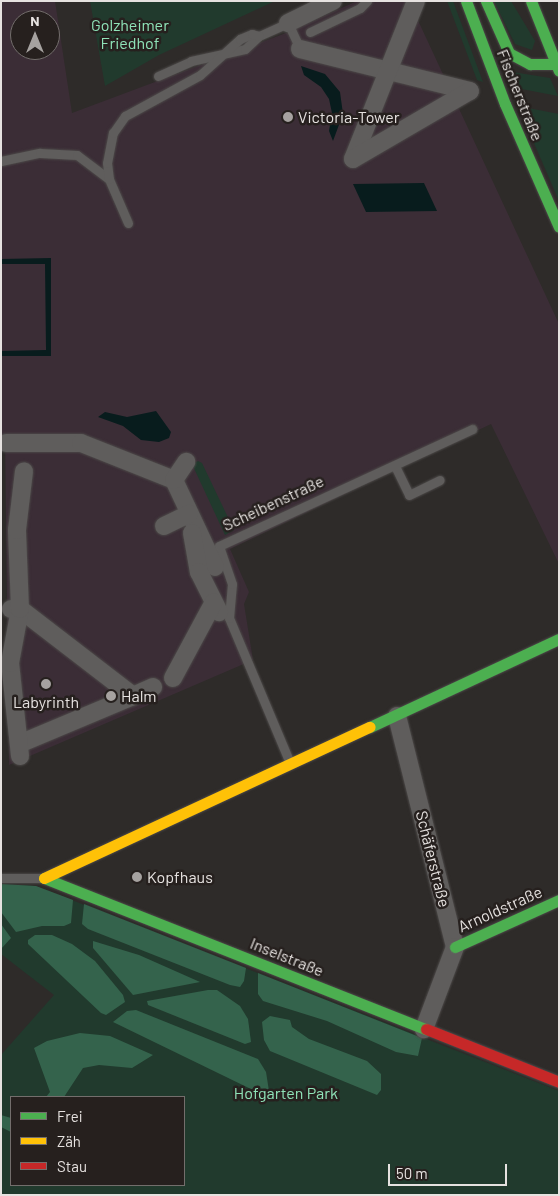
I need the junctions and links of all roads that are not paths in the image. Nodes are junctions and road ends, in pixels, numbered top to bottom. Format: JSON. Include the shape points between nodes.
{"nodes":[{"id":1,"x":333,"y":1,"type":"edge"},
{"id":2,"x":367,"y":1,"type":"edge"},
{"id":3,"x":416,"y":1,"type":"edge"},
{"id":4,"x":466,"y":1,"type":"edge"},
{"id":5,"x":486,"y":1,"type":"edge"},
{"id":6,"x":531,"y":1,"type":"edge"},
{"id":7,"x":288,"y":23,"type":"junction"},
{"id":8,"x":310,"y":32,"type":"dead end"},
{"id":9,"x":300,"y":49,"type":"joint"},
{"id":10,"x":219,"y":55,"type":"junction"},
{"id":11,"x":558,"y":66,"type":"edge"},
{"id":12,"x":388,"y":70,"type":"junction"},
{"id":13,"x":158,"y":76,"type":"dead end"},
{"id":14,"x":1,"y":161,"type":"edge"},
{"id":15,"x":108,"y":179,"type":"junction"},
{"id":16,"x":128,"y":223,"type":"dead end"},
{"id":17,"x":559,"y":227,"type":"edge"},
{"id":18,"x":472,"y":430,"type":"dead end"},
{"id":19,"x":14,"y":445,"type":"edge"},
{"id":20,"x":186,"y":462,"type":"dead end"},
{"id":21,"x":395,"y":466,"type":"junction"},
{"id":22,"x":24,"y":471,"type":"dead end"},
{"id":23,"x":174,"y":480,"type":"junction"},
{"id":24,"x":440,"y":480,"type":"dead end"},
{"id":25,"x":189,"y":514,"type":"junction"},
{"id":26,"x":164,"y":526,"type":"dead end"},
{"id":27,"x":212,"y":553,"type":"junction"},
{"id":28,"x":14,"y":609,"type":"junction"},
{"id":29,"x":221,"y":611,"type":"junction"},
{"id":30,"x":559,"y":638,"type":"edge"},
{"id":31,"x":173,"y":678,"type":"dead end"},
{"id":32,"x":154,"y":687,"type":"dead end"},
{"id":33,"x":133,"y":696,"type":"junction"},
{"id":34,"x":397,"y":716,"type":"junction"},
{"id":35,"x":292,"y":765,"type":"junction"},
{"id":36,"x":1,"y":878,"type":"edge"},
{"id":37,"x":44,"y":878,"type":"junction"},
{"id":38,"x":559,"y":900,"type":"edge"},
{"id":39,"x":454,"y":947,"type":"junction"},
{"id":40,"x":424,"y":1029,"type":"junction"},
{"id":41,"x":559,"y":1082,"type":"edge"}],
"edges":[{"from":1,"to":7,"type":"street"},
{"from":2,"to":8,"type":"lane","via":[[360,8]]},
{"from":3,"to":12,"type":"street"},
{"from":4,"to":17,"type":"street","name":"Fischerstraße","via":[[505,104]]},
{"from":5,"to":11,"type":"street","via":[[509,52],[530,64]]},
{"from":6,"to":11,"type":"street"},
{"from":7,"to":9,"type":"lane"},
{"from":7,"to":10,"type":"lane","via":[[260,36],[246,37]]},
{"from":9,"to":12,"type":"street"},
{"from":10,"to":13,"type":"lane"},
{"from":10,"to":15,"type":"lane","via":[[200,76],[125,116],[108,147]]},
{"from":12,"to":12,"type":"street","via":[[470,90],[353,159],[356,150]]},
{"from":14,"to":15,"type":"lane","via":[[40,152],[68,154],[94,166]]},
{"from":15,"to":16,"type":"lane"},
{"from":18,"to":21,"type":"lane","name":"Scheibenstraße"},
{"from":19,"to":23,"type":"street","via":[[80,443]]},
{"from":20,"to":23,"type":"street"},
{"from":21,"to":24,"type":"lane","via":[[409,495]]},
{"from":21,"to":27,"type":"lane","name":"Scheibenstraße"},
{"from":22,"to":28,"type":"street","via":[[17,530]]},
{"from":23,"to":25,"type":"street"},
{"from":25,"to":26,"type":"street"},
{"from":25,"to":27,"type":"street"},
{"from":27,"to":29,"type":"street"},
{"from":27,"to":29,"type":"lane","via":[[232,584]]},
{"from":28,"to":33,"type":"street"},
{"from":28,"to":33,"type":"street","via":[[10,663],[20,750]]},
{"from":29,"to":31,"type":"street"},
{"from":29,"to":35,"type":"lane"},
{"from":30,"to":34,"type":"street"},
{"from":32,"to":33,"type":"street"},
{"from":34,"to":35,"type":"street"},
{"from":34,"to":39,"type":"street","name":"Schäferstraße"},
{"from":35,"to":37,"type":"street"},
{"from":36,"to":37,"type":"lane","name":"Inselstraße"},
{"from":37,"to":40,"type":"street","name":"Inselstraße"},
{"from":38,"to":39,"type":"street","name":"Arnoldstraße"},
{"from":39,"to":40,"type":"street"},
{"from":40,"to":41,"type":"street","name":"Inselstraße"}]}
